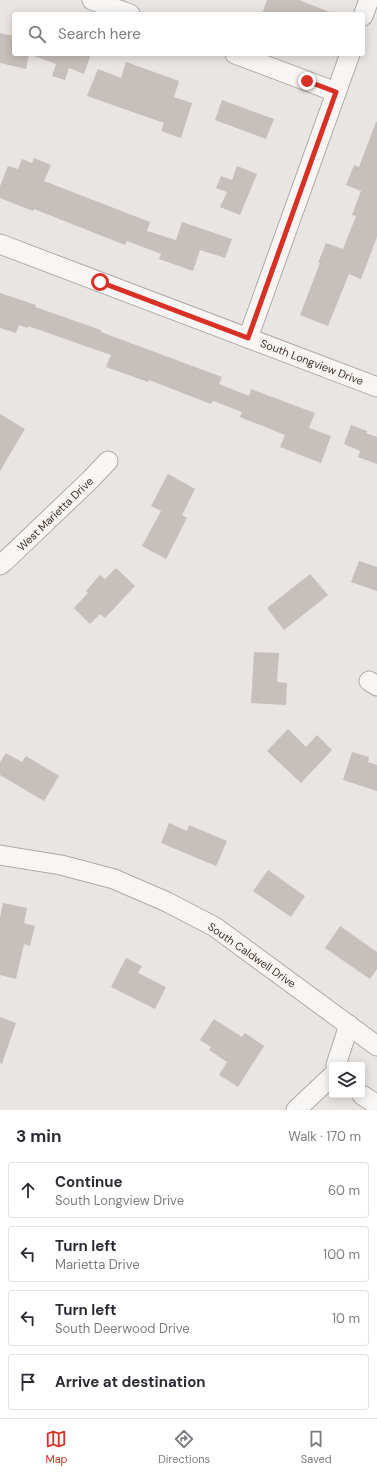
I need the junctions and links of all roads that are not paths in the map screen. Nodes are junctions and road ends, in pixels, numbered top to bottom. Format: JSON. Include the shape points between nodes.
{"nodes":[{"id":1,"x":92,"y":0,"type":"edge"},
{"id":2,"x":368,"y":0,"type":"edge"},
{"id":3,"x":125,"y":12,"type":"edge"},
{"id":4,"x":364,"y":12,"type":"edge"},
{"id":5,"x":241,"y":56,"type":"edge"},
{"id":6,"x":349,"y":56,"type":"edge"},
{"id":7,"x":336,"y":92,"type":"junction"},
{"id":8,"x":0,"y":244,"type":"edge"},
{"id":9,"x":248,"y":338,"type":"junction"},
{"id":10,"x":377,"y":387,"type":"edge"},
{"id":11,"x":108,"y":461,"type":"dead end"},
{"id":12,"x":0,"y":565,"type":"edge"},
{"id":13,"x":0,"y":855,"type":"edge"},
{"id":14,"x":350,"y":1025,"type":"junction"},
{"id":15,"x":377,"y":1046,"type":"edge"},
{"id":16,"x":337,"y":1062,"type":"edge"},
{"id":17,"x":329,"y":1080,"type":"edge"},
{"id":18,"x":365,"y":1097,"type":"edge"},
{"id":19,"x":377,"y":1105,"type":"edge"},
{"id":20,"x":296,"y":1110,"type":"edge"}],
"edges":[{"from":1,"to":3,"type":"street"},
{"from":2,"to":4,"type":"street"},
{"from":5,"to":7,"type":"street"},
{"from":6,"to":7,"type":"street"},
{"from":7,"to":9,"type":"street"},
{"from":8,"to":9,"type":"street","name":"South Longview Drive"},
{"from":9,"to":10,"type":"street","name":"South Longview Drive"},
{"from":11,"to":12,"type":"street","name":"West Marietta Drive"},
{"from":13,"to":14,"type":"street","name":"South Caldwell Drive","via":[[61,865],[114,879],[167,902],[215,927]]},
{"from":14,"to":15,"type":"street","name":"South Caldwell Drive"},
{"from":14,"to":16,"type":"street"},
{"from":17,"to":20,"type":"street"},
{"from":18,"to":19,"type":"street"}]}
